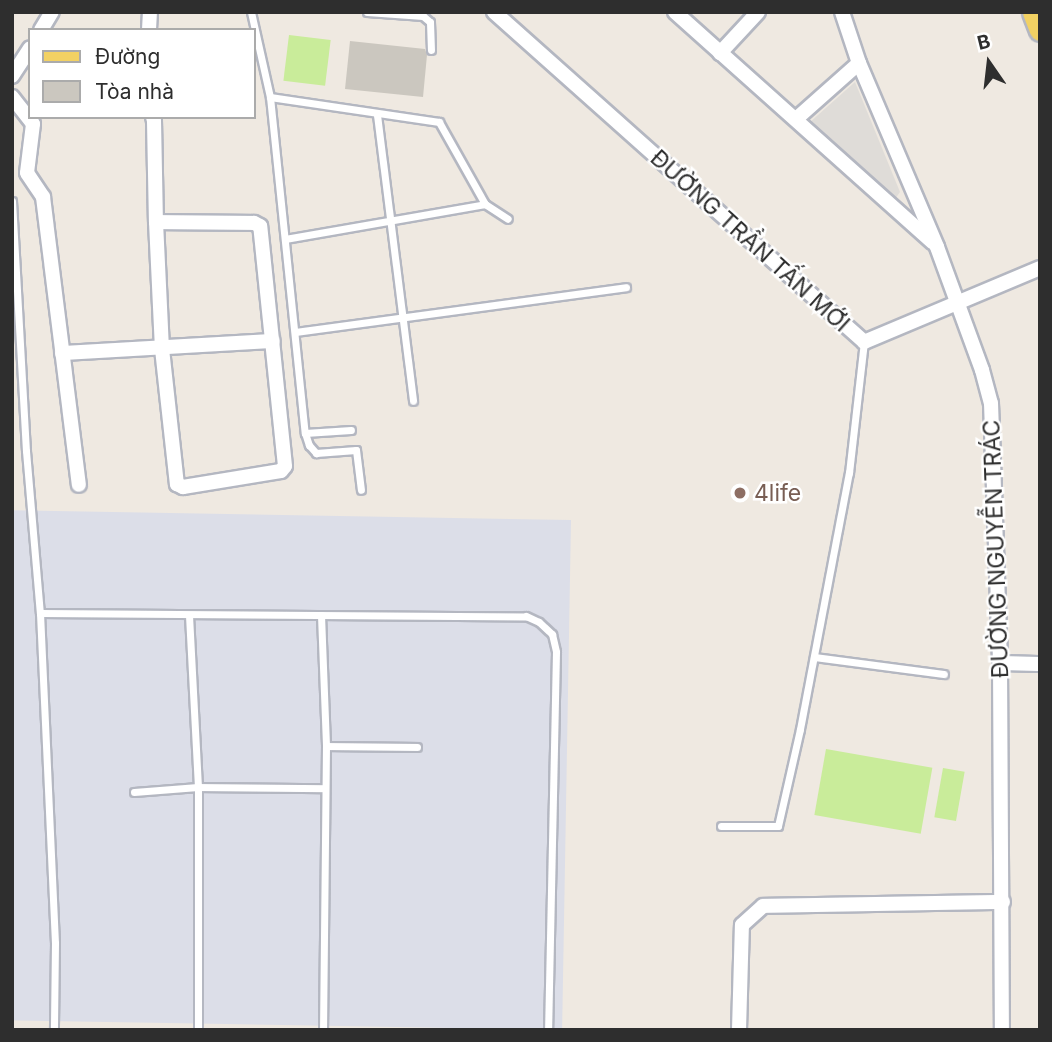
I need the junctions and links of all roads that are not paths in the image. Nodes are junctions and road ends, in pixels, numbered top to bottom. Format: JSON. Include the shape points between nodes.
{"nodes":[{"id":1,"x":52,"y":12,"type":"edge"},
{"id":2,"x":367,"y":12,"type":"edge"},
{"id":3,"x":495,"y":12,"type":"edge"},
{"id":4,"x":675,"y":12,"type":"edge"},
{"id":5,"x":758,"y":12,"type":"edge"},
{"id":6,"x":842,"y":12,"type":"edge"},
{"id":7,"x":1033,"y":12,"type":"edge"},
{"id":8,"x":42,"y":28,"type":"edge"},
{"id":9,"x":1040,"y":30,"type":"edge"},
{"id":10,"x":256,"y":34,"type":"edge"},
{"id":11,"x":431,"y":50,"type":"dead end"},
{"id":12,"x":28,"y":51,"type":"edge"},
{"id":13,"x":720,"y":53,"type":"junction"},
{"id":14,"x":859,"y":64,"type":"junction"},
{"id":15,"x":12,"y":76,"type":"edge"},
{"id":16,"x":12,"y":97,"type":"edge"},
{"id":17,"x":270,"y":97,"type":"junction"},
{"id":18,"x":377,"y":115,"type":"junction"},
{"id":19,"x":28,"y":118,"type":"edge"},
{"id":20,"x":29,"y":119,"type":"edge"},
{"id":21,"x":153,"y":119,"type":"edge"},
{"id":22,"x":796,"y":120,"type":"junction"},
{"id":23,"x":12,"y":201,"type":"edge"},
{"id":24,"x":485,"y":204,"type":"junction"},
{"id":25,"x":508,"y":219,"type":"dead end"},
{"id":26,"x":156,"y":222,"type":"junction"},
{"id":27,"x":391,"y":222,"type":"junction"},
{"id":28,"x":285,"y":239,"type":"junction"},
{"id":29,"x":937,"y":247,"type":"junction"},
{"id":30,"x":1040,"y":268,"type":"edge"},
{"id":31,"x":626,"y":287,"type":"dead end"},
{"id":32,"x":957,"y":302,"type":"junction"},
{"id":33,"x":403,"y":317,"type":"junction"},
{"id":34,"x":295,"y":332,"type":"junction"},
{"id":35,"x":273,"y":341,"type":"junction"},
{"id":36,"x":864,"y":342,"type":"junction"},
{"id":37,"x":162,"y":349,"type":"junction"},
{"id":38,"x":62,"y":353,"type":"junction"},
{"id":39,"x":412,"y":401,"type":"dead end"},
{"id":40,"x":351,"y":430,"type":"dead end"},
{"id":41,"x":305,"y":433,"type":"junction"},
{"id":42,"x":79,"y":485,"type":"dead end"},
{"id":43,"x":361,"y":490,"type":"dead end"},
{"id":44,"x":40,"y":613,"type":"junction"},
{"id":45,"x":321,"y":615,"type":"junction"},
{"id":46,"x":189,"y":616,"type":"junction"},
{"id":47,"x":814,"y":657,"type":"junction"},
{"id":48,"x":1000,"y":663,"type":"junction"},
{"id":49,"x":1040,"y":664,"type":"edge"},
{"id":50,"x":944,"y":674,"type":"dead end"},
{"id":51,"x":326,"y":746,"type":"junction"},
{"id":52,"x":416,"y":747,"type":"dead end"},
{"id":53,"x":198,"y":787,"type":"junction"},
{"id":54,"x":325,"y":788,"type":"junction"},
{"id":55,"x":134,"y":792,"type":"dead end"},
{"id":56,"x":721,"y":826,"type":"dead end"},
{"id":57,"x":1003,"y":902,"type":"junction"},
{"id":58,"x":54,"y":1030,"type":"edge"},
{"id":59,"x":198,"y":1030,"type":"edge"},
{"id":60,"x":323,"y":1030,"type":"edge"},
{"id":61,"x":548,"y":1030,"type":"edge"},
{"id":62,"x":739,"y":1030,"type":"edge"},
{"id":63,"x":1002,"y":1030,"type":"edge"}],
"edges":[{"from":1,"to":8,"type":"street"},
{"from":2,"to":11,"type":"lane","via":[[423,16],[430,22]]},
{"from":3,"to":36,"type":"street","name":"ĐƯỜNG TRẦN TẤN MỚI"},
{"from":4,"to":13,"type":"street"},
{"from":5,"to":13,"type":"street"},
{"from":6,"to":14,"type":"street","name":"ĐƯỜNG NGUYỄN TRÁC"},
{"from":7,"to":9,"type":"main road"},
{"from":10,"to":17,"type":"lane"},
{"from":12,"to":15,"type":"street"},
{"from":13,"to":22,"type":"street"},
{"from":14,"to":22,"type":"street"},
{"from":14,"to":29,"type":"street","name":"ĐƯỜNG NGUYỄN TRÁC"},
{"from":16,"to":19,"type":"street"},
{"from":17,"to":18,"type":"lane"},
{"from":17,"to":28,"type":"lane"},
{"from":18,"to":24,"type":"lane","via":[[439,122]]},
{"from":18,"to":27,"type":"lane"},
{"from":20,"to":38,"type":"street","via":[[33,124],[27,173],[43,197]]},
{"from":21,"to":26,"type":"street"},
{"from":22,"to":29,"type":"street"},
{"from":23,"to":44,"type":"lane"},
{"from":24,"to":25,"type":"lane"},
{"from":24,"to":27,"type":"lane"},
{"from":26,"to":35,"type":"street","via":[[260,226]]},
{"from":26,"to":37,"type":"street"},
{"from":27,"to":28,"type":"lane"},
{"from":27,"to":33,"type":"lane"},
{"from":28,"to":34,"type":"lane"},
{"from":29,"to":32,"type":"street","name":"ĐƯỜNG NGUYỄN TRÁC"},
{"from":30,"to":32,"type":"street","name":"ĐƯỜNG TRẦN TẤN MỚI"},
{"from":31,"to":33,"type":"lane"},
{"from":32,"to":36,"type":"street","name":"ĐƯỜNG TRẦN TẤN MỚI"},
{"from":32,"to":48,"type":"street","name":"ĐƯỜNG NGUYỄN TRÁC","via":[[991,403]]},
{"from":33,"to":34,"type":"lane"},
{"from":33,"to":39,"type":"lane"},
{"from":34,"to":41,"type":"lane"},
{"from":35,"to":37,"type":"street"},
{"from":35,"to":37,"type":"street","via":[[285,466],[281,471],[180,487]]},
{"from":36,"to":47,"type":"lane","via":[[849,473]]},
{"from":37,"to":38,"type":"street"},
{"from":38,"to":42,"type":"street"},
{"from":40,"to":41,"type":"lane"},
{"from":41,"to":43,"type":"lane","via":[[316,453],[356,450]]},
{"from":44,"to":46,"type":"lane"},
{"from":44,"to":58,"type":"lane","via":[[55,943]]},
{"from":45,"to":46,"type":"lane"},
{"from":45,"to":51,"type":"lane"},
{"from":45,"to":61,"type":"lane","via":[[526,616],[552,634],[556,693]]},
{"from":46,"to":53,"type":"lane"},
{"from":47,"to":50,"type":"lane"},
{"from":47,"to":56,"type":"lane","via":[[778,826]]},
{"from":48,"to":49,"type":"street"},
{"from":48,"to":57,"type":"street","name":"ĐƯỜNG NGUYỄN TRÁC"},
{"from":51,"to":52,"type":"lane"},
{"from":51,"to":54,"type":"lane"},
{"from":53,"to":54,"type":"lane"},
{"from":53,"to":55,"type":"lane"},
{"from":53,"to":59,"type":"lane"},
{"from":54,"to":60,"type":"lane"},
{"from":57,"to":62,"type":"street","via":[[763,906],[742,925]]},
{"from":57,"to":63,"type":"street","name":"ĐƯỜNG NGUYỄN TRÁC"}]}
